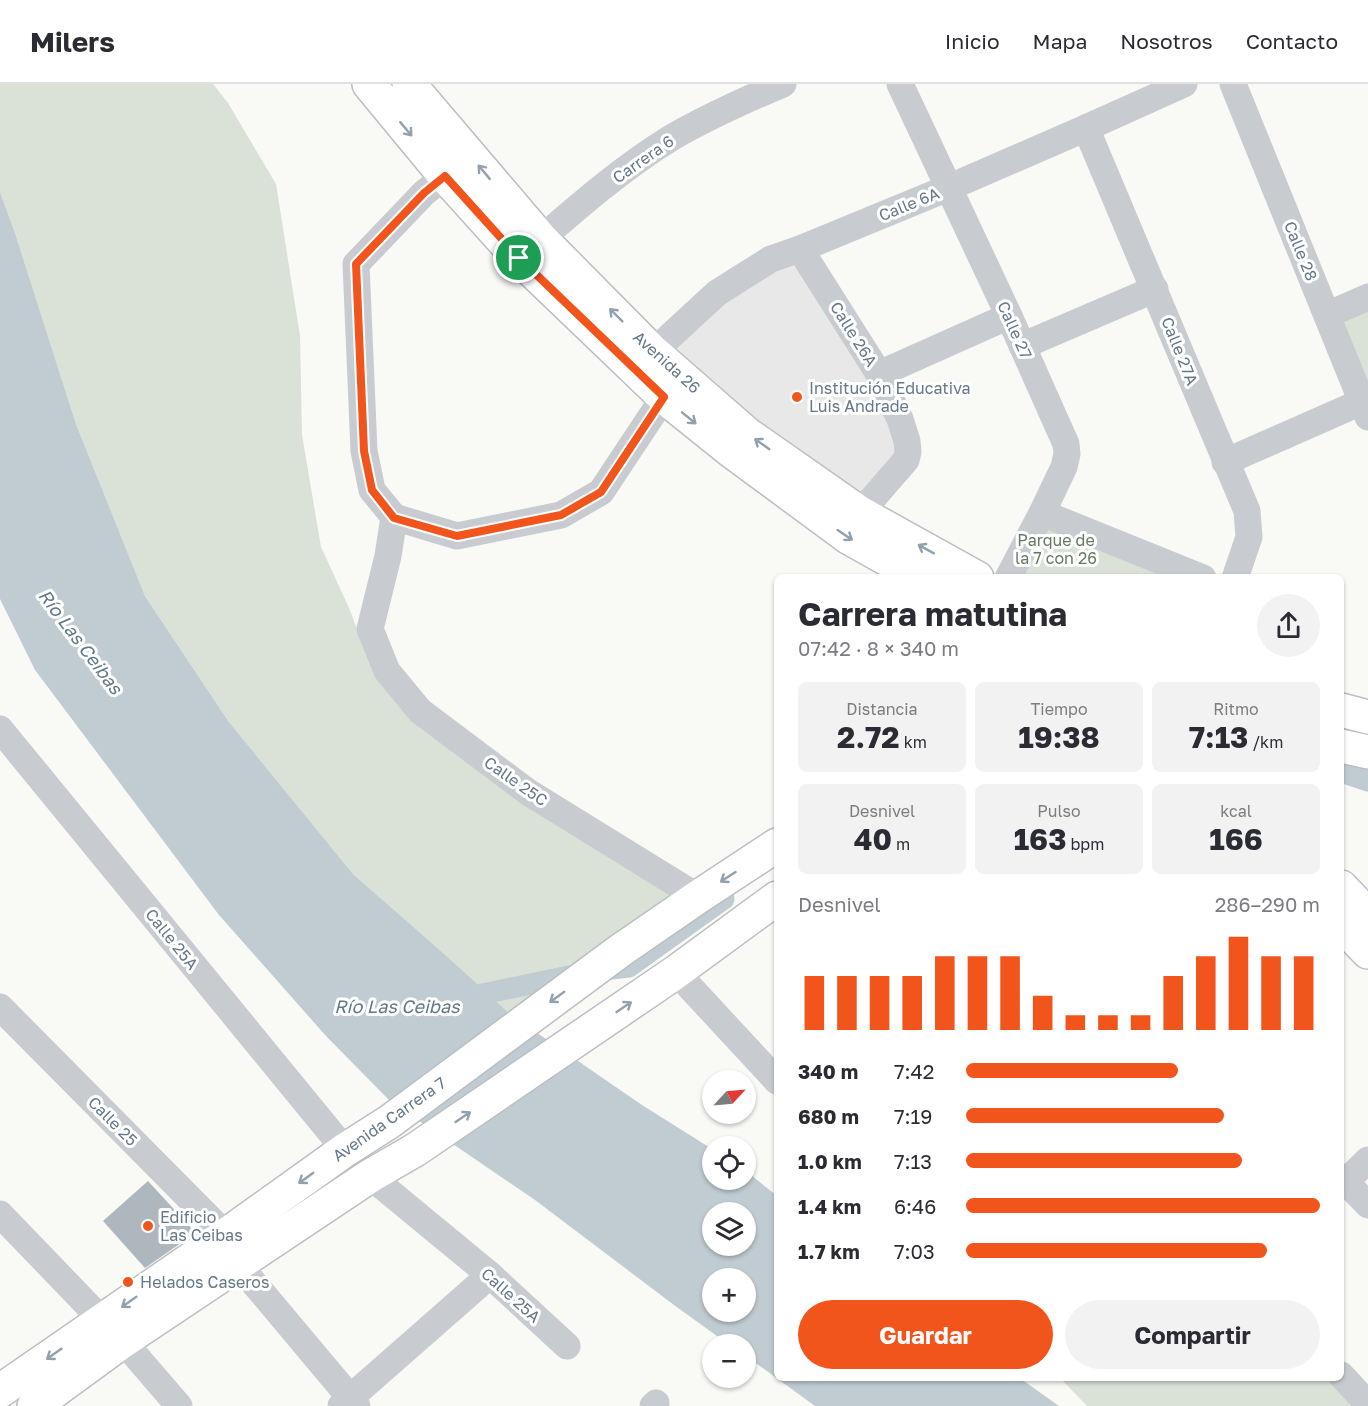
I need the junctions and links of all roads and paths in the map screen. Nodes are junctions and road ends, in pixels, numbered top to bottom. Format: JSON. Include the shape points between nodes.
{"nodes":[{"id":1,"x":369,"y":84,"type":"edge"},
{"id":2,"x":409,"y":84,"type":"edge"},
{"id":3,"x":783,"y":84,"type":"edge"},
{"id":4,"x":900,"y":84,"type":"edge"},
{"id":5,"x":1184,"y":84,"type":"edge"},
{"id":6,"x":1233,"y":84,"type":"edge"},
{"id":7,"x":1086,"y":129,"type":"junction"},
{"id":8,"x":445,"y":176,"type":"junction"},
{"id":9,"x":948,"y":188,"type":"junction"},
{"id":10,"x":530,"y":249,"type":"junction"},
{"id":11,"x":800,"y":249,"type":"junction"},
{"id":12,"x":1155,"y":290,"type":"junction"},
{"id":13,"x":1368,"y":297,"type":"edge"},
{"id":14,"x":1327,"y":315,"type":"junction"},
{"id":15,"x":1009,"y":316,"type":"junction"},
{"id":16,"x":1022,"y":346,"type":"junction"},
{"id":17,"x":653,"y":352,"type":"junction"},
{"id":18,"x":879,"y":374,"type":"junction"},
{"id":19,"x":664,"y":397,"type":"junction"},
{"id":20,"x":1366,"y":406,"type":"edge"},
{"id":21,"x":1225,"y":462,"type":"junction"},
{"id":22,"x":860,"y":513,"type":"junction"},
{"id":23,"x":1042,"y":513,"type":"junction"},
{"id":24,"x":394,"y":518,"type":"junction"},
{"id":25,"x":914,"y":574,"type":"edge"},
{"id":26,"x":970,"y":574,"type":"edge"},
{"id":27,"x":1010,"y":574,"type":"edge"},
{"id":28,"x":1193,"y":574,"type":"edge"},
{"id":29,"x":1236,"y":574,"type":"edge"},
{"id":30,"x":0,"y":729,"type":"edge"},
{"id":31,"x":1344,"y":747,"type":"edge"},
{"id":32,"x":1368,"y":752,"type":"edge"},
{"id":33,"x":774,"y":847,"type":"edge"},
{"id":34,"x":1344,"y":890,"type":"edge"},
{"id":35,"x":698,"y":897,"type":"junction"},
{"id":36,"x":774,"y":900,"type":"edge"},
{"id":37,"x":1368,"y":915,"type":"edge"},
{"id":38,"x":1344,"y":927,"type":"edge"},
{"id":39,"x":1368,"y":952,"type":"edge"},
{"id":40,"x":676,"y":972,"type":"junction"},
{"id":41,"x":0,"y":1007,"type":"edge"},
{"id":42,"x":774,"y":1078,"type":"edge"},
{"id":43,"x":345,"y":1150,"type":"junction"},
{"id":44,"x":1368,"y":1160,"type":"edge"},
{"id":45,"x":370,"y":1176,"type":"junction"},
{"id":46,"x":1344,"y":1180,"type":"edge"},
{"id":47,"x":1344,"y":1184,"type":"edge"},
{"id":48,"x":1368,"y":1205,"type":"edge"},
{"id":49,"x":0,"y":1214,"type":"edge"},
{"id":50,"x":226,"y":1235,"type":"junction"},
{"id":51,"x":238,"y":1264,"type":"junction"},
{"id":52,"x":490,"y":1275,"type":"junction"},
{"id":53,"x":112,"y":1331,"type":"junction"},
{"id":54,"x":567,"y":1346,"type":"dead end"},
{"id":55,"x":1344,"y":1378,"type":"edge"},
{"id":56,"x":0,"y":1391,"type":"edge"},
{"id":57,"x":349,"y":1403,"type":"edge"},
{"id":58,"x":1368,"y":1404,"type":"edge"},
{"id":59,"x":34,"y":1406,"type":"edge"},
{"id":60,"x":179,"y":1406,"type":"edge"}],
"edges":[{"from":1,"to":8,"type":"main road","name":"Avenida 26","one_way":true},
{"from":10,"to":2,"type":"main road","name":"Avenida 26","one_way":true},
{"from":3,"to":10,"type":"street","name":"Carrera 6","via":[[672,138],[621,172]]},
{"from":4,"to":9,"type":"street","name":"Calle 27"},
{"from":5,"to":7,"type":"street","name":"Calle 6A"},
{"from":6,"to":14,"type":"street","name":"Calle 28"},
{"from":7,"to":9,"type":"street","name":"Calle 6A"},
{"from":7,"to":12,"type":"street","name":"Calle 27A"},
{"from":8,"to":10,"type":"main road","name":"Avenida 26"},
{"from":8,"to":24,"type":"street","via":[[356,264],[364,451],[372,490]]},
{"from":9,"to":11,"type":"street","name":"Calle 6A"},
{"from":9,"to":15,"type":"street","name":"Calle 27"},
{"from":17,"to":10,"type":"main road","name":"Avenida 26","one_way":true},
{"from":10,"to":19,"type":"main road","name":"Avenida 26"},
{"from":11,"to":17,"type":"street","name":"Calle 6A","via":[[771,259],[717,293]]},
{"from":11,"to":18,"type":"street","name":"Calle 26A"},
{"from":12,"to":16,"type":"street"},
{"from":12,"to":21,"type":"street","name":"Calle 27A"},
{"from":13,"to":14,"type":"street"},
{"from":14,"to":20,"type":"street","name":"Calle 28"},
{"from":15,"to":16,"type":"street","name":"Calle 27"},
{"from":15,"to":18,"type":"street"},
{"from":16,"to":23,"type":"street","name":"Calle 27","via":[[1066,444],[1064,467]]},
{"from":22,"to":17,"type":"main road","name":"Avenida 26","one_way":true,"via":[[747,434]]},
{"from":18,"to":22,"type":"street","name":"Calle 26A","via":[[900,419],[908,452],[906,460]]},
{"from":19,"to":24,"type":"street","via":[[601,492],[561,515],[457,536]]},
{"from":19,"to":25,"type":"main road","name":"Avenida 26","one_way":true,"via":[[848,537]]},
{"from":20,"to":21,"type":"street"},
{"from":21,"to":29,"type":"street","name":"Calle 27A","via":[[1246,511],[1249,537]]},
{"from":26,"to":22,"type":"main road","name":"Avenida 26","one_way":true},
{"from":23,"to":27,"type":"street","name":"Calle 27"},
{"from":23,"to":28,"type":"street"},
{"from":24,"to":35,"type":"street","name":"Calle 25C","via":[[370,629],[387,671],[420,711],[528,792]]},
{"from":30,"to":43,"type":"street","name":"Calle 25A"},
{"from":31,"to":32,"type":"main road"},
{"from":33,"to":35,"type":"main road","name":"Avenida Carrera 7","one_way":true},
{"from":34,"to":37,"type":"main road"},
{"from":35,"to":43,"type":"main road","name":"Avenida Carrera 7","one_way":true},
{"from":36,"to":40,"type":"main road","name":"Avenida Carrera 7"},
{"from":38,"to":39,"type":"main road"},
{"from":40,"to":42,"type":"street"},
{"from":45,"to":40,"type":"main road","name":"Avenida Carrera 7","one_way":true,"via":[[415,1150]]},
{"from":41,"to":50,"type":"street","name":"Calle 25"},
{"from":43,"to":50,"type":"main road","name":"Avenida Carrera 7","one_way":true},
{"from":44,"to":46,"type":"street"},
{"from":45,"to":51,"type":"main road","name":"Avenida Carrera 7"},
{"from":45,"to":52,"type":"street","name":"Calle 25A"},
{"from":47,"to":48,"type":"street"},
{"from":49,"to":53,"type":"street"},
{"from":50,"to":53,"type":"main road","name":"Avenida Carrera 7","one_way":true},
{"from":51,"to":53,"type":"main road","name":"Avenida Carrera 7"},
{"from":51,"to":57,"type":"street"},
{"from":52,"to":54,"type":"street","name":"Calle 25A"},
{"from":52,"to":57,"type":"street"},
{"from":53,"to":56,"type":"main road","name":"Avenida Carrera 7","one_way":true},
{"from":53,"to":59,"type":"main road","name":"Avenida Carrera 7"},
{"from":53,"to":60,"type":"street"},
{"from":55,"to":58,"type":"street"}]}
